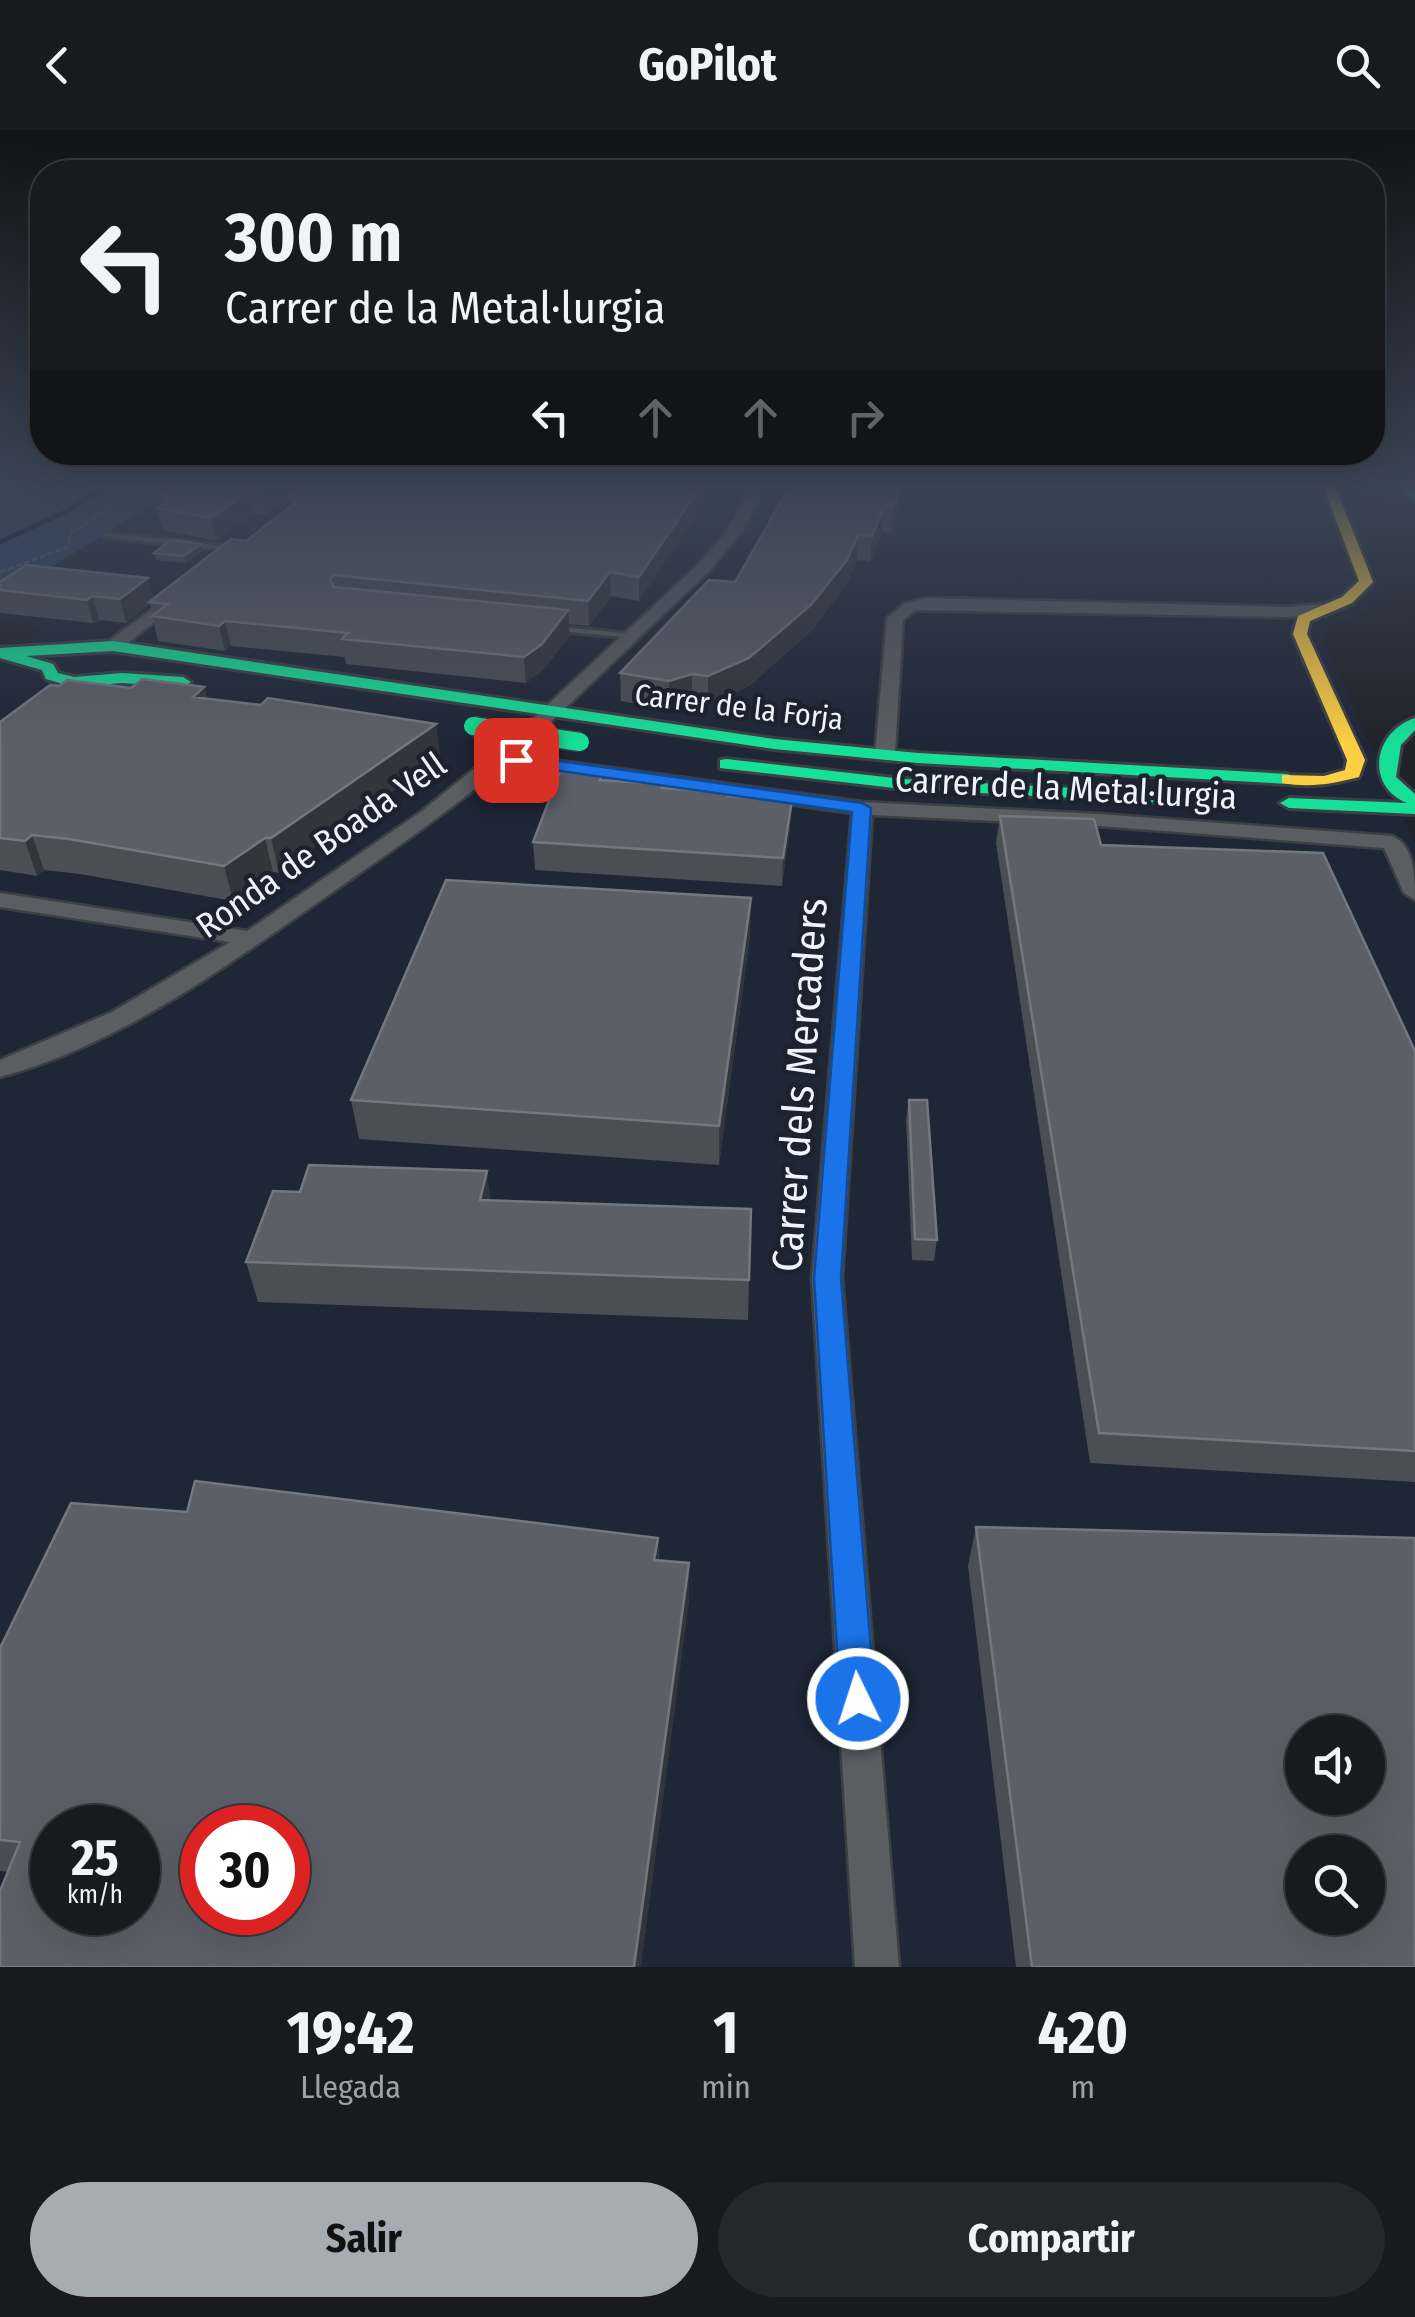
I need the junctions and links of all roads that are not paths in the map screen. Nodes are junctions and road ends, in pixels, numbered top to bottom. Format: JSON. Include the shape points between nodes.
{"nodes":[{"id":1,"x":695,"y":572,"type":"edge"},
{"id":2,"x":1362,"y":572,"type":"edge"},
{"id":3,"x":194,"y":584,"type":"edge"},
{"id":4,"x":1321,"y":609,"type":"junction"},
{"id":5,"x":532,"y":626,"type":"edge"},
{"id":6,"x":633,"y":636,"type":"junction"},
{"id":7,"x":77,"y":649,"type":"junction"},
{"id":8,"x":126,"y":652,"type":"junction"},
{"id":9,"x":0,"y":654,"type":"edge"},
{"id":10,"x":92,"y":680,"type":"junction"},
{"id":11,"x":48,"y":682,"type":"junction"},
{"id":12,"x":552,"y":713,"type":"junction"},
{"id":13,"x":1415,"y":723,"type":"edge"},
{"id":14,"x":463,"y":724,"type":"dead end"},
{"id":15,"x":590,"y":744,"type":"dead end"},
{"id":16,"x":1392,"y":752,"type":"junction"},
{"id":17,"x":885,"y":754,"type":"junction"},
{"id":18,"x":500,"y":758,"type":"junction"},
{"id":19,"x":694,"y":759,"type":"dead end"},
{"id":20,"x":752,"y":767,"type":"junction"},
{"id":21,"x":1415,"y":773,"type":"edge"},
{"id":22,"x":1387,"y":778,"type":"junction"},
{"id":23,"x":1338,"y":787,"type":"junction"},
{"id":24,"x":1191,"y":799,"type":"dead end"},
{"id":25,"x":1263,"y":802,"type":"dead end"},
{"id":26,"x":1411,"y":804,"type":"edge"},
{"id":27,"x":862,"y":808,"type":"junction"},
{"id":28,"x":1415,"y":893,"type":"edge"},
{"id":29,"x":0,"y":900,"type":"edge"},
{"id":30,"x":251,"y":938,"type":"junction"},
{"id":31,"x":0,"y":1069,"type":"edge"},
{"id":32,"x":877,"y":1967,"type":"edge"}],
"edges":[{"from":1,"to":6,"type":"street","name":"Ronda de Boada Vell"},
{"from":2,"to":4,"type":"street","via":[[1362,592]]},
{"from":3,"to":8,"type":"street"},
{"from":4,"to":17,"type":"street","via":[[910,606],[895,618]]},
{"from":4,"to":23,"type":"street","via":[[1303,619],[1300,634],[1356,760]]},
{"from":5,"to":6,"type":"lane"},
{"from":6,"to":12,"type":"street","name":"Ronda de Boada Vell"},
{"from":7,"to":8,"type":"street","name":"Carrer de la Forja"},
{"from":7,"to":9,"type":"street","name":"Carrer de la Forja"},
{"from":7,"to":11,"type":"street","via":[[54,659]]},
{"from":8,"to":10,"type":"street","via":[[126,670]]},
{"from":8,"to":10,"type":"street","via":[[190,683]]},
{"from":8,"to":12,"type":"street","name":"Carrer de la Forja"},
{"from":9,"to":11,"type":"street"},
{"from":10,"to":11,"type":"street"},
{"from":12,"to":17,"type":"street","name":"Carrer de la Forja"},
{"from":12,"to":18,"type":"street","name":"Ronda de Boada Vell"},
{"from":13,"to":16,"type":"street","via":[[1395,733]]},
{"from":14,"to":15,"type":"street","bridge":true},
{"from":16,"to":21,"type":"street"},
{"from":16,"to":22,"type":"street"},
{"from":17,"to":23,"type":"street","name":"Carrer de la Forja"},
{"from":18,"to":27,"type":"street","name":"Carrer de la Metal·lurgia"},
{"from":18,"to":30,"type":"street","name":"Ronda de Boada Vell"},
{"from":19,"to":20,"type":"street"},
{"from":20,"to":23,"type":"street"},
{"from":20,"to":24,"type":"street","via":[[980,790]]},
{"from":22,"to":23,"type":"street","via":[[1376,786]]},
{"from":22,"to":26,"type":"street"},
{"from":23,"to":26,"type":"street"},
{"from":25,"to":26,"type":"street"},
{"from":27,"to":28,"type":"street","name":"Carrer de la Metal·lurgia","via":[[1392,842]]},
{"from":27,"to":32,"type":"street","name":"Carrer dels Mercaders","via":[[827,1278]]},
{"from":29,"to":30,"type":"street"},
{"from":30,"to":31,"type":"street","name":"Ronda de Boada Vell","via":[[118,1021]]}]}
